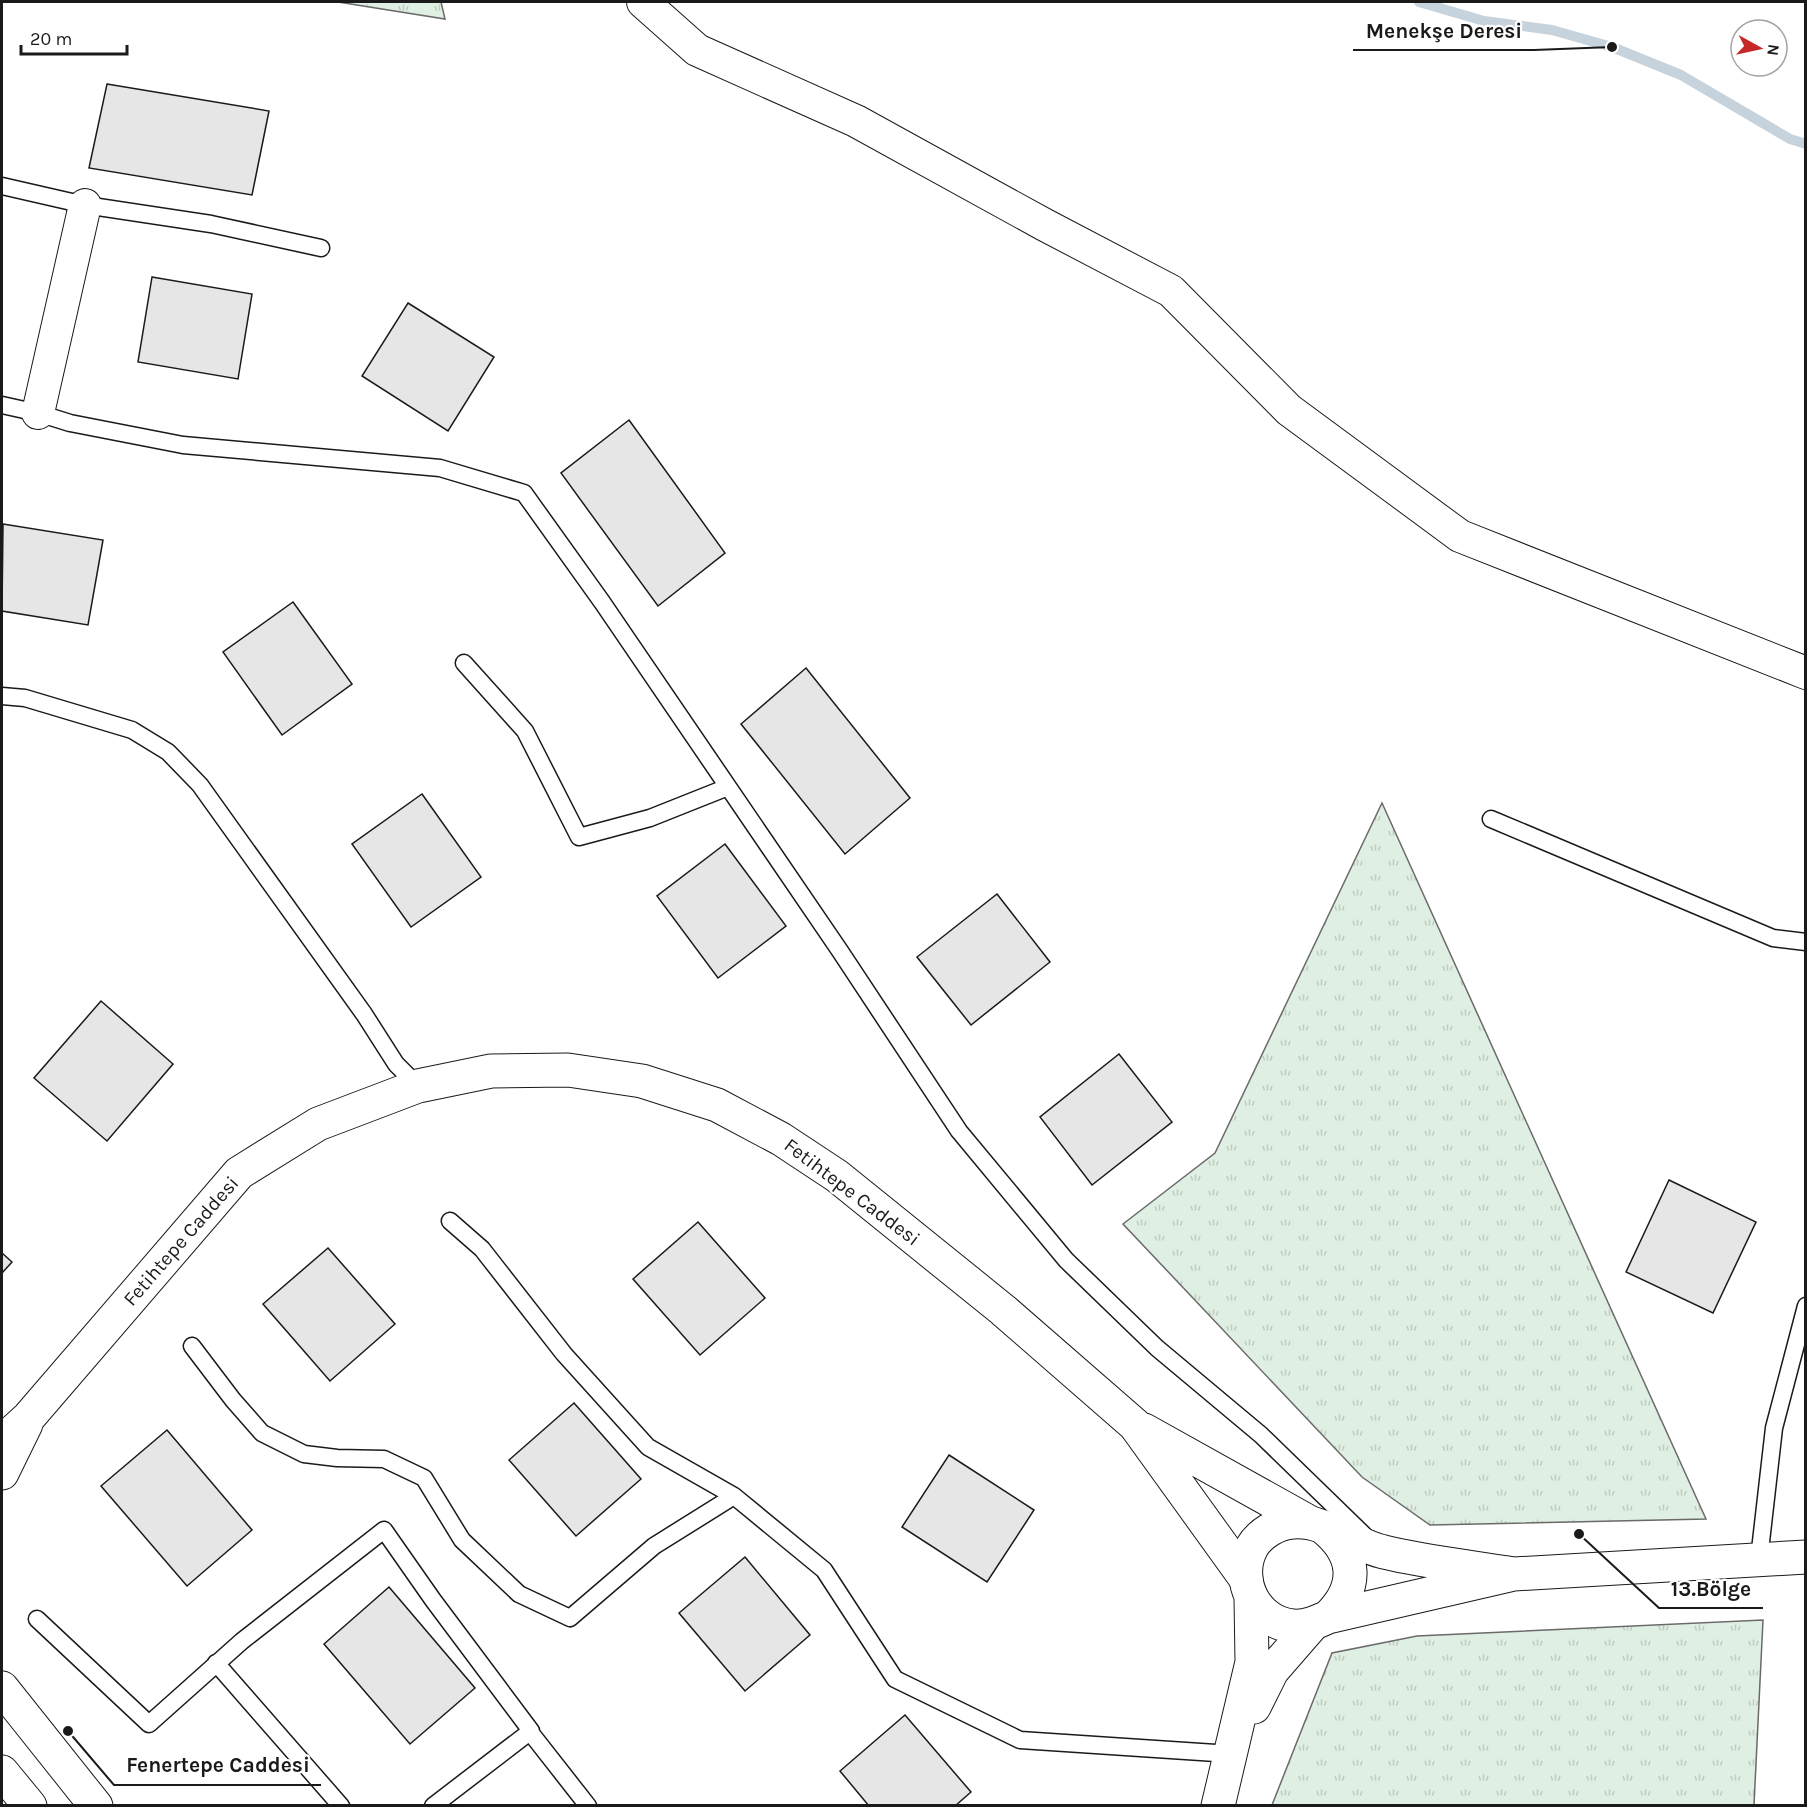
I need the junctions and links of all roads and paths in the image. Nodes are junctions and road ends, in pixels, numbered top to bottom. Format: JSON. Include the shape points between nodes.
{"nodes":[{"id":1,"x":643,"y":2,"type":"edge"},
{"id":2,"x":2,"y":186,"type":"edge"},
{"id":3,"x":85,"y":205,"type":"junction"},
{"id":4,"x":321,"y":248,"type":"dead end"},
{"id":5,"x":2,"y":405,"type":"edge"},
{"id":6,"x":38,"y":413,"type":"junction"},
{"id":7,"x":464,"y":663,"type":"dead end"},
{"id":8,"x":1806,"y":673,"type":"edge"},
{"id":9,"x":2,"y":696,"type":"edge"},
{"id":10,"x":728,"y":787,"type":"junction"},
{"id":11,"x":1491,"y":819,"type":"dead end"},
{"id":12,"x":1806,"y":942,"type":"edge"},
{"id":13,"x":418,"y":1086,"type":"junction"},
{"id":14,"x":450,"y":1221,"type":"dead end"},
{"id":15,"x":1806,"y":1306,"type":"edge"},
{"id":16,"x":192,"y":1346,"type":"dead end"},
{"id":17,"x":29,"y":1417,"type":"junction"},
{"id":18,"x":1135,"y":1425,"type":"junction"},
{"id":19,"x":2,"y":1442,"type":"edge"},
{"id":20,"x":2,"y":1473,"type":"edge"},
{"id":21,"x":734,"y":1496,"type":"junction"},
{"id":22,"x":1316,"y":1525,"type":"junction"},
{"id":23,"x":1382,"y":1552,"type":"junction"},
{"id":24,"x":1806,"y":1557,"type":"edge"},
{"id":25,"x":1759,"y":1559,"type":"junction"},
{"id":26,"x":1514,"y":1574,"type":"junction"},
{"id":27,"x":1249,"y":1588,"type":"junction"},
{"id":28,"x":37,"y":1619,"type":"dead end"},
{"id":29,"x":1320,"y":1621,"type":"junction"},
{"id":30,"x":216,"y":1663,"type":"junction"},
{"id":31,"x":2,"y":1688,"type":"edge"},
{"id":32,"x":530,"y":1732,"type":"junction"},
{"id":33,"x":1231,"y":1754,"type":"junction"},
{"id":34,"x":2,"y":1772,"type":"edge"},
{"id":35,"x":30,"y":1806,"type":"edge"},
{"id":36,"x":96,"y":1806,"type":"edge"},
{"id":37,"x":341,"y":1806,"type":"edge"},
{"id":38,"x":433,"y":1806,"type":"edge"},
{"id":39,"x":588,"y":1806,"type":"edge"},
{"id":40,"x":1218,"y":1806,"type":"edge"}],
"edges":[{"from":1,"to":8,"type":"street","via":[[697,50],[856,121],[1171,291],[1289,410],[1460,536]]},
{"from":2,"to":3,"type":"lane"},
{"from":3,"to":4,"type":"lane","via":[[211,224]]},
{"from":3,"to":6,"type":"street"},
{"from":5,"to":6,"type":"lane"},
{"from":6,"to":10,"type":"lane","via":[[183,445],[440,468],[524,493]]},
{"from":7,"to":10,"type":"lane","via":[[525,731],[579,837],[650,818]]},
{"from":9,"to":13,"type":"lane","via":[[25,698],[132,730],[168,753],[200,785],[396,1064]]},
{"from":10,"to":23,"type":"lane","via":[[959,1131],[1066,1260],[1157,1348],[1261,1435]]},
{"from":11,"to":12,"type":"lane","via":[[1773,938]]},
{"from":13,"to":17,"type":"street","name":"Fetihtepe Caddesi","via":[[318,1124],[239,1173]]},
{"from":13,"to":18,"type":"street","name":"Fetihtepe Caddesi","via":[[491,1071],[568,1070],[642,1081],[717,1105],[781,1139],[837,1176],[1003,1310]]},
{"from":14,"to":21,"type":"lane","via":[[482,1249],[564,1354],[648,1447]]},
{"from":15,"to":25,"type":"lane","via":[[1774,1428]]},
{"from":16,"to":21,"type":"lane","via":[[262,1433],[304,1454],[384,1459],[424,1478],[470,1548],[519,1594],[570,1618],[654,1546]]},
{"from":17,"to":19,"type":"street","name":"Fetihtepe Caddesi"},
{"from":17,"to":20,"type":"street","name":"Fetihtepe Caddesi"},
{"from":18,"to":22,"type":"street"},
{"from":18,"to":27,"type":"street","name":"Fetihtepe Caddesi"},
{"from":21,"to":33,"type":"lane","via":[[824,1570],[895,1679],[1020,1740]]},
{"from":22,"to":23,"type":"street"},
{"from":22,"to":27,"type":"street","via":[[1293,1521],[1263,1534],[1247,1563]]},
{"from":22,"to":29,"type":"street","via":[[1337,1539],[1347,1554],[1350,1571],[1341,1605]]},
{"from":23,"to":26,"type":"street"},
{"from":24,"to":25,"type":"street"},
{"from":25,"to":26,"type":"street"},
{"from":26,"to":29,"type":"street"},
{"from":27,"to":29,"type":"street","via":[[1261,1611],[1276,1622],[1294,1626]]},
{"from":27,"to":33,"type":"street","via":[[1252,1662]]},
{"from":28,"to":30,"type":"lane","via":[[149,1724]]},
{"from":29,"to":33,"type":"street","via":[[1272,1671]]},
{"from":30,"to":32,"type":"lane","via":[[384,1530]]},
{"from":30,"to":37,"type":"lane"},
{"from":31,"to":36,"type":"street"},
{"from":32,"to":38,"type":"lane"},
{"from":32,"to":39,"type":"lane"},
{"from":33,"to":40,"type":"street"},
{"from":34,"to":35,"type":"street"}]}
